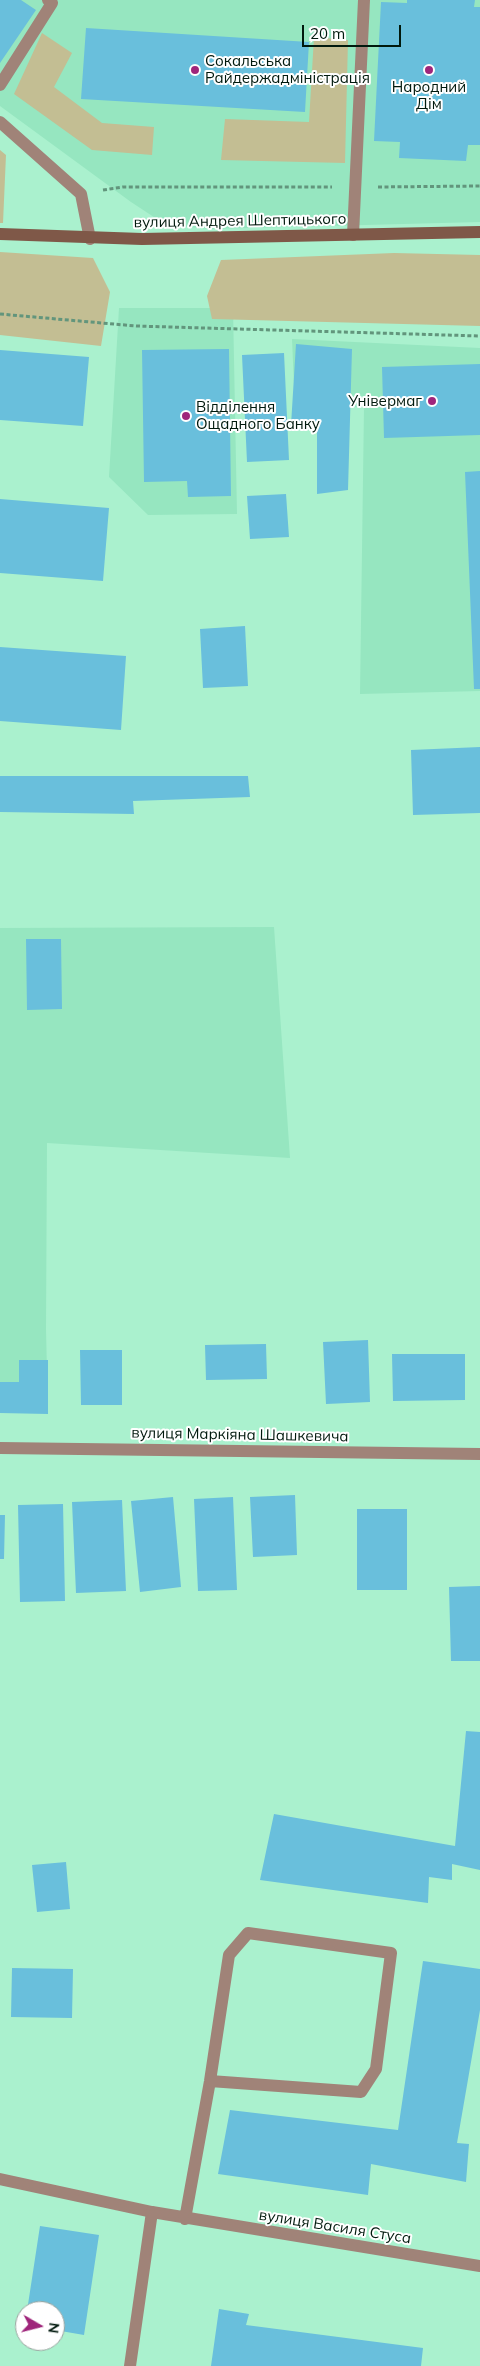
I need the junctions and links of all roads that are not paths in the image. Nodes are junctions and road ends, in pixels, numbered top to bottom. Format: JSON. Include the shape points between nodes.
{"nodes":[{"id":1,"x":48,"y":0,"type":"edge"},
{"id":2,"x":364,"y":0,"type":"edge"},
{"id":3,"x":0,"y":85,"type":"edge"},
{"id":4,"x":0,"y":122,"type":"edge"},
{"id":5,"x":480,"y":232,"type":"edge"},
{"id":6,"x":0,"y":234,"type":"edge"},
{"id":7,"x":353,"y":235,"type":"junction"},
{"id":8,"x":90,"y":238,"type":"junction"},
{"id":9,"x":0,"y":1448,"type":"edge"},
{"id":10,"x":480,"y":1454,"type":"edge"},
{"id":11,"x":210,"y":2081,"type":"junction"},
{"id":12,"x":0,"y":2179,"type":"edge"},
{"id":13,"x":152,"y":2212,"type":"junction"},
{"id":14,"x":185,"y":2220,"type":"junction"},
{"id":15,"x":480,"y":2266,"type":"edge"},
{"id":16,"x":130,"y":2366,"type":"edge"}],
"edges":[{"from":1,"to":3,"type":"street","via":[[52,2]]},
{"from":2,"to":7,"type":"street"},
{"from":4,"to":8,"type":"street","via":[[81,194]]},
{"from":5,"to":7,"type":"street","name":"вулиця Андрея Шептицького"},
{"from":6,"to":8,"type":"street","name":"вулиця Андрея Шептицького"},
{"from":7,"to":8,"type":"street","name":"вулиця Андрея Шептицького"},
{"from":9,"to":10,"type":"street","name":"вулиця Маркіяна Шашкевича"},
{"from":11,"to":11,"type":"street","via":[[229,1955],[248,1933],[391,1953],[376,2069],[361,2092]]},
{"from":11,"to":14,"type":"street"},
{"from":12,"to":13,"type":"street","name":"вулиця Василя Стуса"},
{"from":13,"to":14,"type":"street","name":"вулиця Василя Стуса"},
{"from":13,"to":16,"type":"street"},
{"from":14,"to":15,"type":"street","name":"вулиця Василя Стуса"}]}
